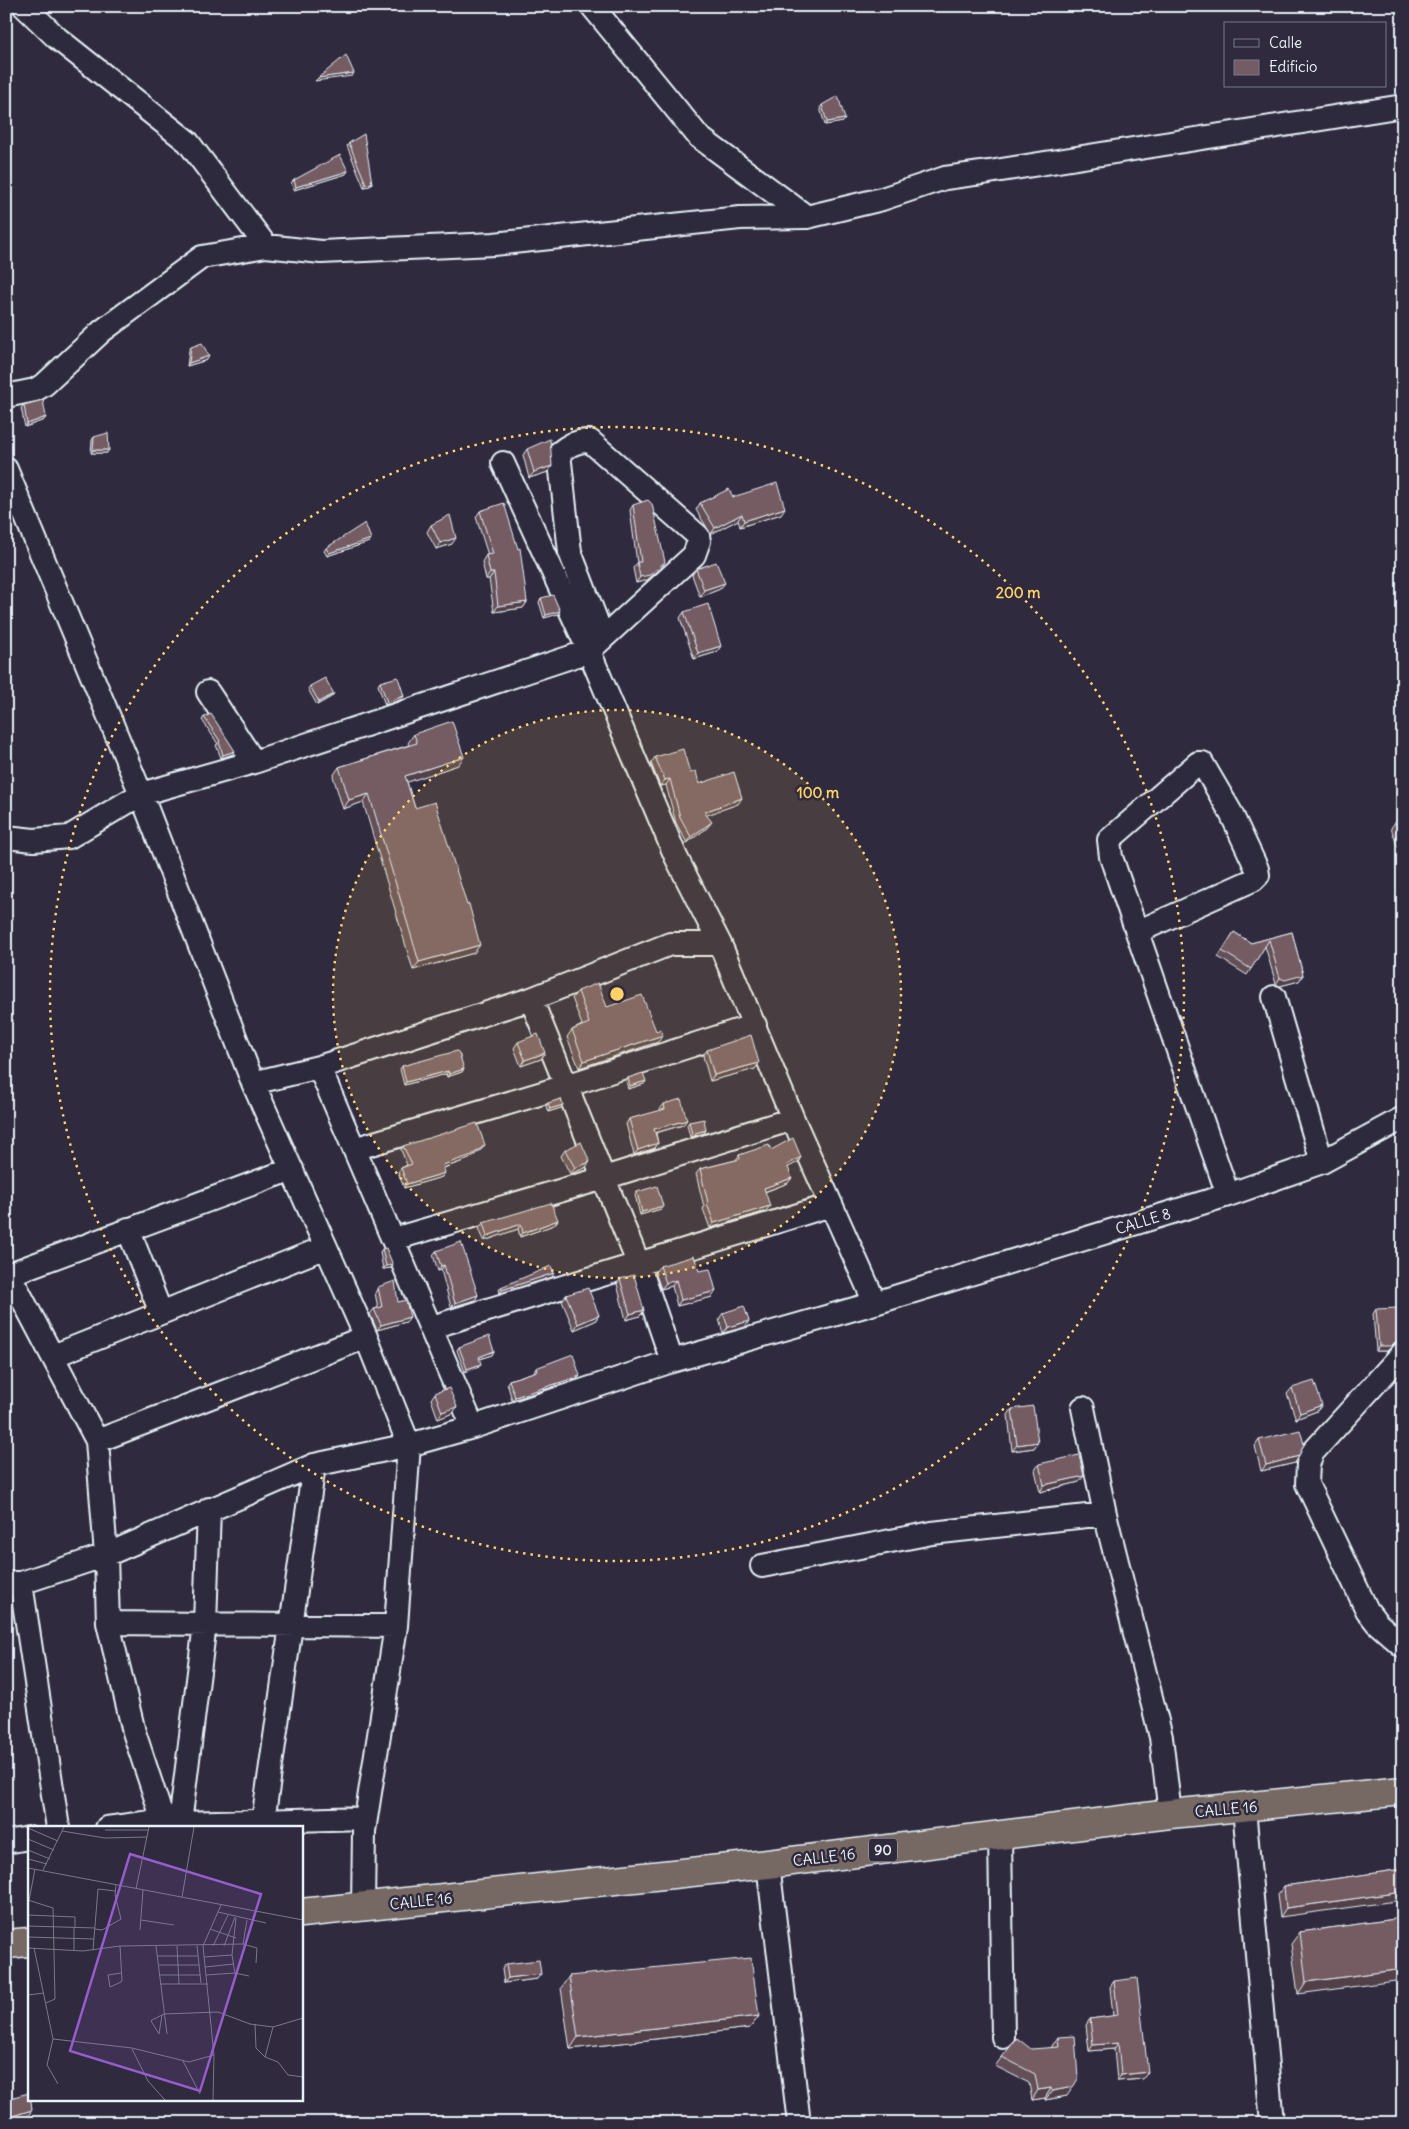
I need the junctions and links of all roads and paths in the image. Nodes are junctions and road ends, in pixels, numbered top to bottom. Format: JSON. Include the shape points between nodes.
{"nodes":[{"id":1,"x":24,"y":6,"type":"edge"},
{"id":2,"x":592,"y":6,"type":"edge"},
{"id":3,"x":1403,"y":106,"type":"edge"},
{"id":4,"x":807,"y":217,"type":"junction"},
{"id":5,"x":266,"y":246,"type":"junction"},
{"id":6,"x":6,"y":396,"type":"edge"},
{"id":7,"x":503,"y":463,"type":"dead end"},
{"id":8,"x":6,"y":469,"type":"edge"},
{"id":9,"x":596,"y":644,"type":"junction"},
{"id":10,"x":208,"y":692,"type":"dead end"},
{"id":11,"x":254,"y":762,"type":"junction"},
{"id":12,"x":141,"y":794,"type":"junction"},
{"id":13,"x":6,"y":838,"type":"edge"},
{"id":14,"x":1137,"y":932,"type":"junction"},
{"id":15,"x":720,"y":944,"type":"junction"},
{"id":16,"x":1274,"y":997,"type":"dead end"},
{"id":17,"x":531,"y":999,"type":"junction"},
{"id":18,"x":754,"y":1025,"type":"junction"},
{"id":19,"x":319,"y":1067,"type":"junction"},
{"id":20,"x":253,"y":1083,"type":"junction"},
{"id":21,"x":566,"y":1086,"type":"junction"},
{"id":22,"x":1403,"y":1118,"type":"edge"},
{"id":23,"x":793,"y":1119,"type":"junction"},
{"id":24,"x":354,"y":1150,"type":"junction"},
{"id":25,"x":1322,"y":1162,"type":"junction"},
{"id":26,"x":292,"y":1169,"type":"junction"},
{"id":27,"x":604,"y":1178,"type":"junction"},
{"id":28,"x":1228,"y":1195,"type":"junction"},
{"id":29,"x":831,"y":1205,"type":"junction"},
{"id":30,"x":128,"y":1229,"type":"junction"},
{"id":31,"x":394,"y":1239,"type":"junction"},
{"id":32,"x":326,"y":1247,"type":"junction"},
{"id":33,"x":639,"y":1265,"type":"junction"},
{"id":34,"x":9,"y":1277,"type":"edge"},
{"id":35,"x":875,"y":1303,"type":"junction"},
{"id":36,"x":161,"y":1314,"type":"junction"},
{"id":37,"x":432,"y":1327,"type":"junction"},
{"id":38,"x":366,"y":1337,"type":"junction"},
{"id":39,"x":1403,"y":1353,"type":"edge"},
{"id":40,"x":53,"y":1356,"type":"junction"},
{"id":41,"x":672,"y":1361,"type":"junction"},
{"id":42,"x":1083,"y":1408,"type":"dead end"},
{"id":43,"x":473,"y":1427,"type":"junction"},
{"id":44,"x":97,"y":1441,"type":"junction"},
{"id":45,"x":409,"y":1444,"type":"junction"},
{"id":46,"x":314,"y":1465,"type":"junction"},
{"id":47,"x":209,"y":1509,"type":"junction"},
{"id":48,"x":1105,"y":1514,"type":"junction"},
{"id":49,"x":106,"y":1555,"type":"junction"},
{"id":50,"x":762,"y":1566,"type":"dead end"},
{"id":51,"x":14,"y":1583,"type":"edge"},
{"id":52,"x":108,"y":1623,"type":"junction"},
{"id":53,"x":205,"y":1624,"type":"junction"},
{"id":54,"x":289,"y":1625,"type":"junction"},
{"id":55,"x":396,"y":1626,"type":"junction"},
{"id":56,"x":1403,"y":1646,"type":"edge"},
{"id":57,"x":1403,"y":1790,"type":"edge"},
{"id":58,"x":1244,"y":1808,"type":"junction"},
{"id":59,"x":1170,"y":1814,"type":"junction"},
{"id":60,"x":173,"y":1821,"type":"junction"},
{"id":61,"x":262,"y":1821,"type":"junction"},
{"id":62,"x":365,"y":1825,"type":"junction"},
{"id":63,"x":58,"y":1826,"type":"edge"},
{"id":64,"x":126,"y":1826,"type":"edge"},
{"id":65,"x":1000,"y":1835,"type":"junction"},
{"id":66,"x":28,"y":1838,"type":"edge"},
{"id":67,"x":6,"y":1842,"type":"edge"},
{"id":68,"x":768,"y":1864,"type":"junction"},
{"id":69,"x":363,"y":1907,"type":"junction"},
{"id":70,"x":302,"y":1913,"type":"edge"},
{"id":71,"x":28,"y":1942,"type":"edge"},
{"id":72,"x":6,"y":1944,"type":"edge"},
{"id":73,"x":1003,"y":2037,"type":"dead end"},
{"id":74,"x":799,"y":2123,"type":"edge"},
{"id":75,"x":1272,"y":2123,"type":"edge"}],
"edges":[{"from":1,"to":5,"type":"street","via":[[70,48],[188,142]]},
{"from":2,"to":4,"type":"street","via":[[698,137]]},
{"from":3,"to":4,"type":"street","via":[[945,178],[882,199]]},
{"from":4,"to":5,"type":"street","via":[[740,218],[494,244],[321,252]]},
{"from":5,"to":6,"type":"street","via":[[202,258],[102,331],[45,384],[35,390]]},
{"from":7,"to":9,"type":"street"},
{"from":8,"to":12,"type":"street"},
{"from":9,"to":9,"type":"street","via":[[694,555],[699,541],[698,536],[590,441],[583,440],[559,453],[570,552]]},
{"from":9,"to":11,"type":"street"},
{"from":9,"to":15,"type":"street","via":[[676,857]]},
{"from":10,"to":11,"type":"street"},
{"from":11,"to":12,"type":"street"},
{"from":12,"to":13,"type":"street","via":[[68,837]]},
{"from":12,"to":20,"type":"street"},
{"from":14,"to":14,"type":"street","via":[[1258,875],[1230,811],[1202,763],[1198,763],[1109,840],[1111,857]]},
{"from":14,"to":28,"type":"street"},
{"from":15,"to":17,"type":"street","via":[[670,944]]},
{"from":15,"to":18,"type":"street"},
{"from":16,"to":25,"type":"street"},
{"from":17,"to":19,"type":"street"},
{"from":17,"to":21,"type":"street"},
{"from":18,"to":21,"type":"street"},
{"from":18,"to":23,"type":"street"},
{"from":19,"to":20,"type":"street"},
{"from":19,"to":24,"type":"street"},
{"from":20,"to":26,"type":"street"},
{"from":21,"to":24,"type":"street"},
{"from":21,"to":27,"type":"street"},
{"from":22,"to":25,"type":"street","name":"CALLE 8"},
{"from":23,"to":27,"type":"street"},
{"from":23,"to":29,"type":"street"},
{"from":24,"to":31,"type":"street"},
{"from":25,"to":28,"type":"street","name":"CALLE 8"},
{"from":26,"to":30,"type":"street"},
{"from":26,"to":32,"type":"street"},
{"from":27,"to":31,"type":"street"},
{"from":27,"to":33,"type":"street"},
{"from":28,"to":35,"type":"street","name":"CALLE 8"},
{"from":29,"to":33,"type":"street"},
{"from":29,"to":35,"type":"street"},
{"from":30,"to":34,"type":"street"},
{"from":30,"to":36,"type":"street"},
{"from":31,"to":37,"type":"street"},
{"from":32,"to":36,"type":"street"},
{"from":32,"to":38,"type":"street"},
{"from":33,"to":37,"type":"street"},
{"from":33,"to":41,"type":"street"},
{"from":34,"to":40,"type":"street"},
{"from":35,"to":41,"type":"street","name":"CALLE 8"},
{"from":36,"to":40,"type":"street"},
{"from":37,"to":43,"type":"street"},
{"from":38,"to":44,"type":"street"},
{"from":38,"to":45,"type":"street"},
{"from":39,"to":56,"type":"street","via":[[1313,1452],[1308,1464],[1307,1484],[1367,1610],[1376,1623]]},
{"from":40,"to":44,"type":"street"},
{"from":41,"to":43,"type":"street","name":"CALLE 8"},
{"from":42,"to":48,"type":"street"},
{"from":43,"to":45,"type":"street","name":"CALLE 8"},
{"from":44,"to":49,"type":"street"},
{"from":45,"to":46,"type":"street","name":"CALLE 8"},
{"from":45,"to":55,"type":"street"},
{"from":46,"to":47,"type":"street","name":"CALLE 8"},
{"from":46,"to":54,"type":"street"},
{"from":47,"to":49,"type":"street","name":"CALLE 8"},
{"from":47,"to":53,"type":"street"},
{"from":48,"to":50,"type":"street","via":[[932,1533]]},
{"from":48,"to":59,"type":"street","via":[[1161,1737]]},
{"from":49,"to":51,"type":"street","name":"CALLE 8"},
{"from":49,"to":52,"type":"street"},
{"from":51,"to":63,"type":"street"},
{"from":52,"to":53,"type":"street"},
{"from":52,"to":60,"type":"street","via":[[134,1732],[159,1808]]},
{"from":53,"to":54,"type":"street"},
{"from":53,"to":60,"type":"street"},
{"from":54,"to":55,"type":"street"},
{"from":54,"to":61,"type":"street"},
{"from":55,"to":62,"type":"street"},
{"from":57,"to":58,"type":"highway","name":"CALLE 16","number":"90"},
{"from":58,"to":59,"type":"highway","name":"CALLE 16","number":"90"},
{"from":58,"to":75,"type":"street"},
{"from":59,"to":65,"type":"highway","name":"CALLE 16","number":"90"},
{"from":60,"to":61,"type":"street"},
{"from":60,"to":64,"type":"street"},
{"from":61,"to":62,"type":"street"},
{"from":62,"to":69,"type":"street"},
{"from":65,"to":68,"type":"highway","name":"CALLE 16","number":"90"},
{"from":65,"to":73,"type":"street"},
{"from":66,"to":67,"type":"street"},
{"from":68,"to":69,"type":"highway","name":"CALLE 16","number":"90"},
{"from":68,"to":74,"type":"street"},
{"from":69,"to":70,"type":"highway","number":"90"},
{"from":71,"to":72,"type":"highway"}]}
